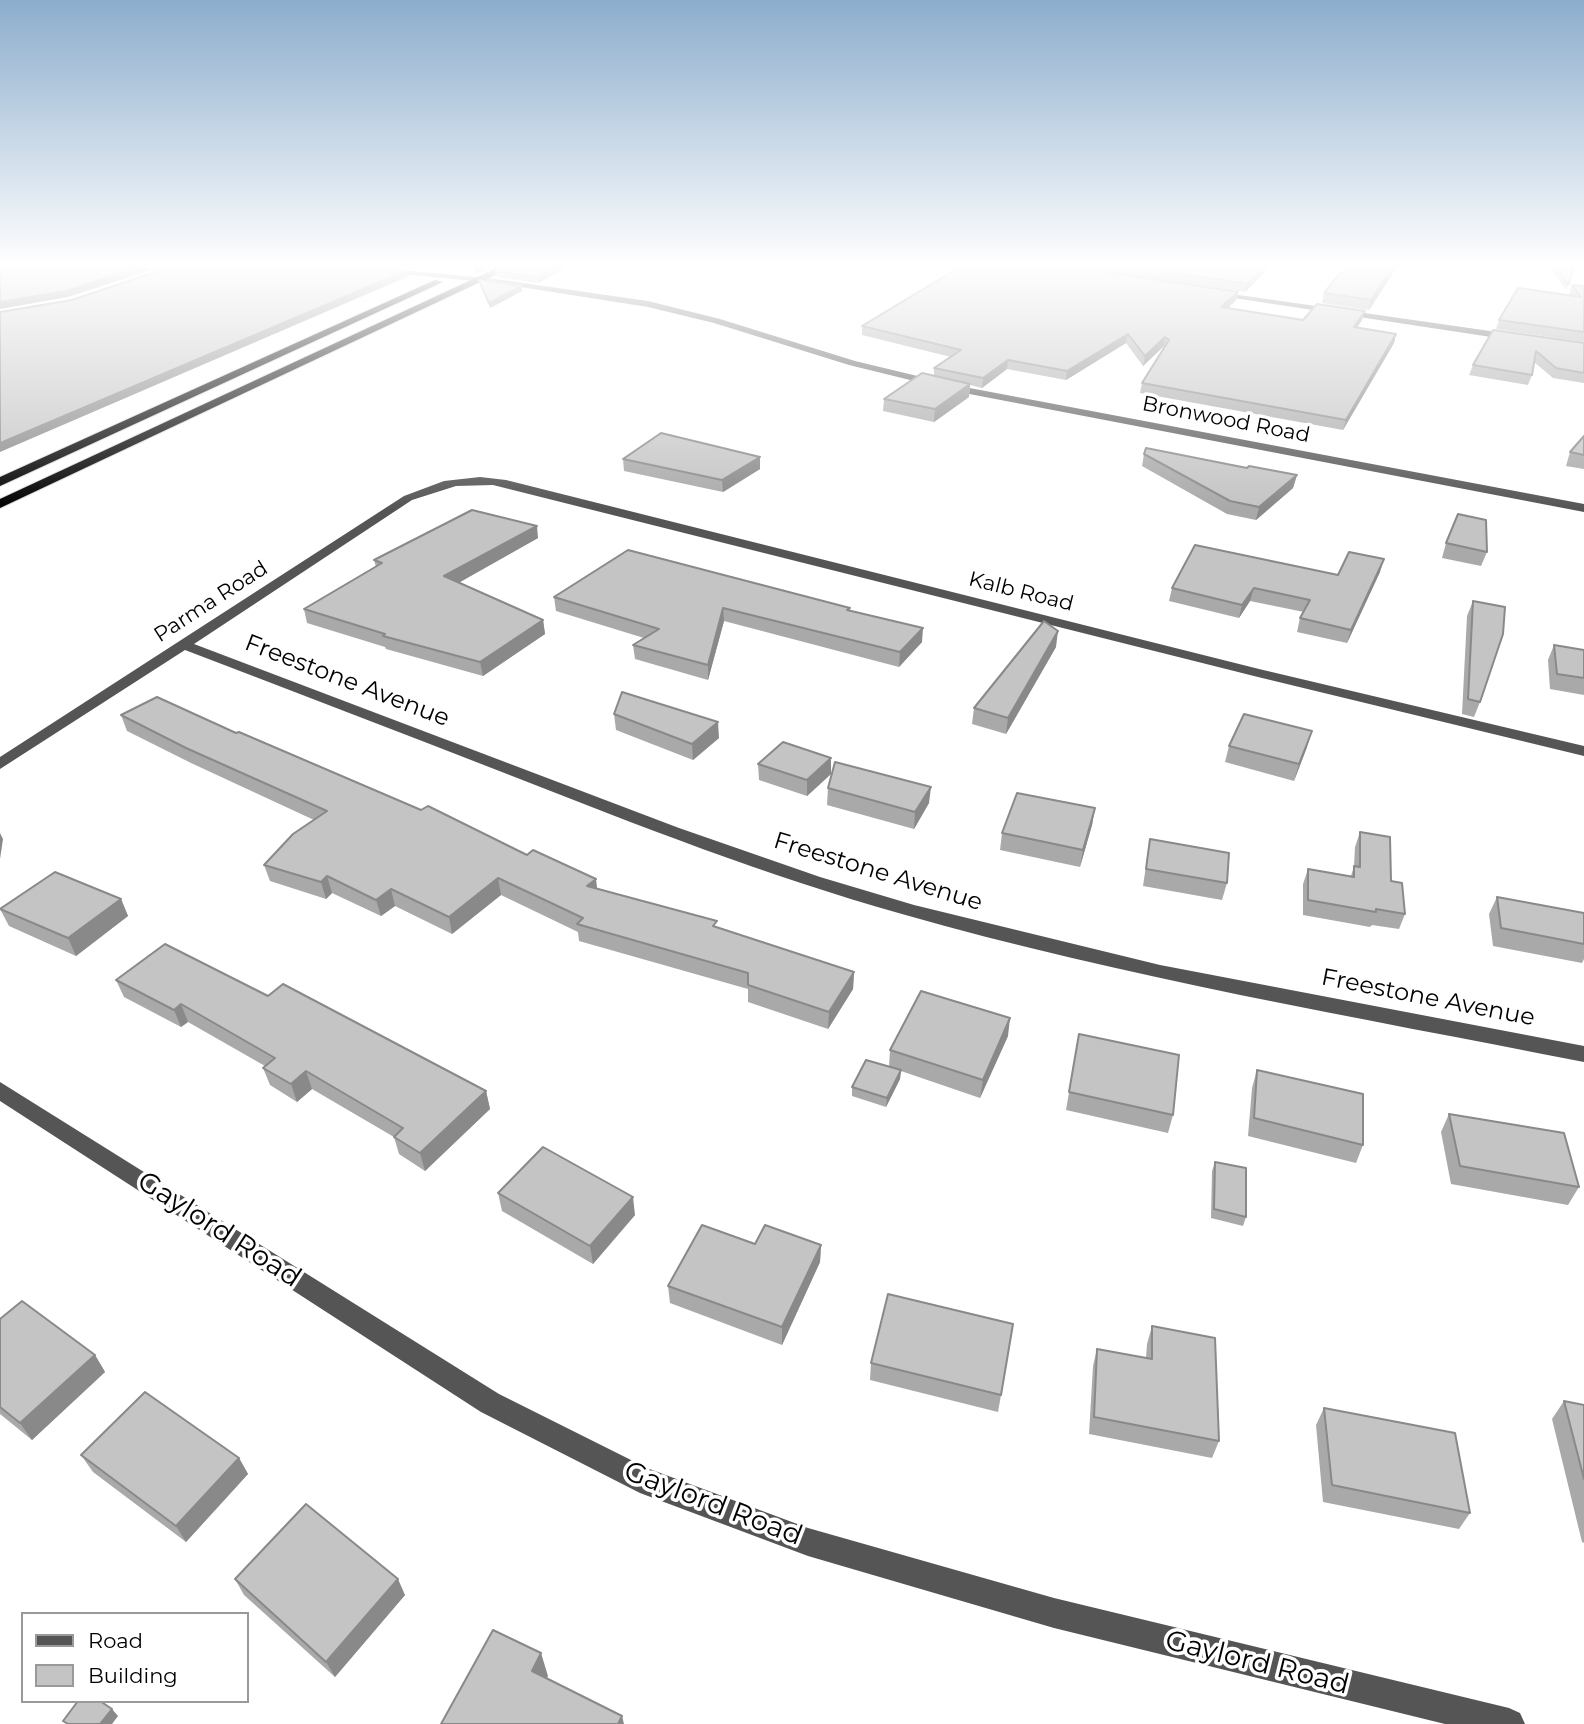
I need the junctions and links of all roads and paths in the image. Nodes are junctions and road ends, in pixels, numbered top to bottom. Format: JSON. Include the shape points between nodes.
{"nodes":[{"id":1,"x":296,"y":347,"type":"edge"},
{"id":2,"x":333,"y":347,"type":"edge"},
{"id":3,"x":800,"y":347,"type":"edge"},
{"id":4,"x":0,"y":482,"type":"edge"},
{"id":5,"x":448,"y":482,"type":"joint"},
{"id":6,"x":0,"y":504,"type":"edge"},
{"id":7,"x":1584,"y":508,"type":"edge"},
{"id":8,"x":185,"y":645,"type":"junction"},
{"id":9,"x":1584,"y":751,"type":"edge"},
{"id":10,"x":0,"y":764,"type":"edge"},
{"id":11,"x":1584,"y":1054,"type":"edge"},
{"id":12,"x":0,"y":1090,"type":"edge"},
{"id":13,"x":1509,"y":1724,"type":"edge"}],
"edges":[{"from":1,"to":4,"type":"highway"},
{"from":2,"to":6,"type":"highway"},
{"from":3,"to":7,"type":"street","name":"Bronwood Road","via":[[959,389]]},
{"from":5,"to":8,"type":"street","name":"Parma Road","via":[[408,498]]},
{"from":5,"to":9,"type":"street","name":"Kalb Road","via":[[506,483],[1324,690]]},
{"from":8,"to":10,"type":"street","name":"Parma Road"},
{"from":8,"to":11,"type":"street","name":"Freestone Avenue","via":[[699,842],[910,910],[1053,948]]},
{"from":12,"to":13,"type":"street","name":"Gaylord Road","via":[[490,1403],[640,1479],[808,1542],[1054,1614]]}]}
